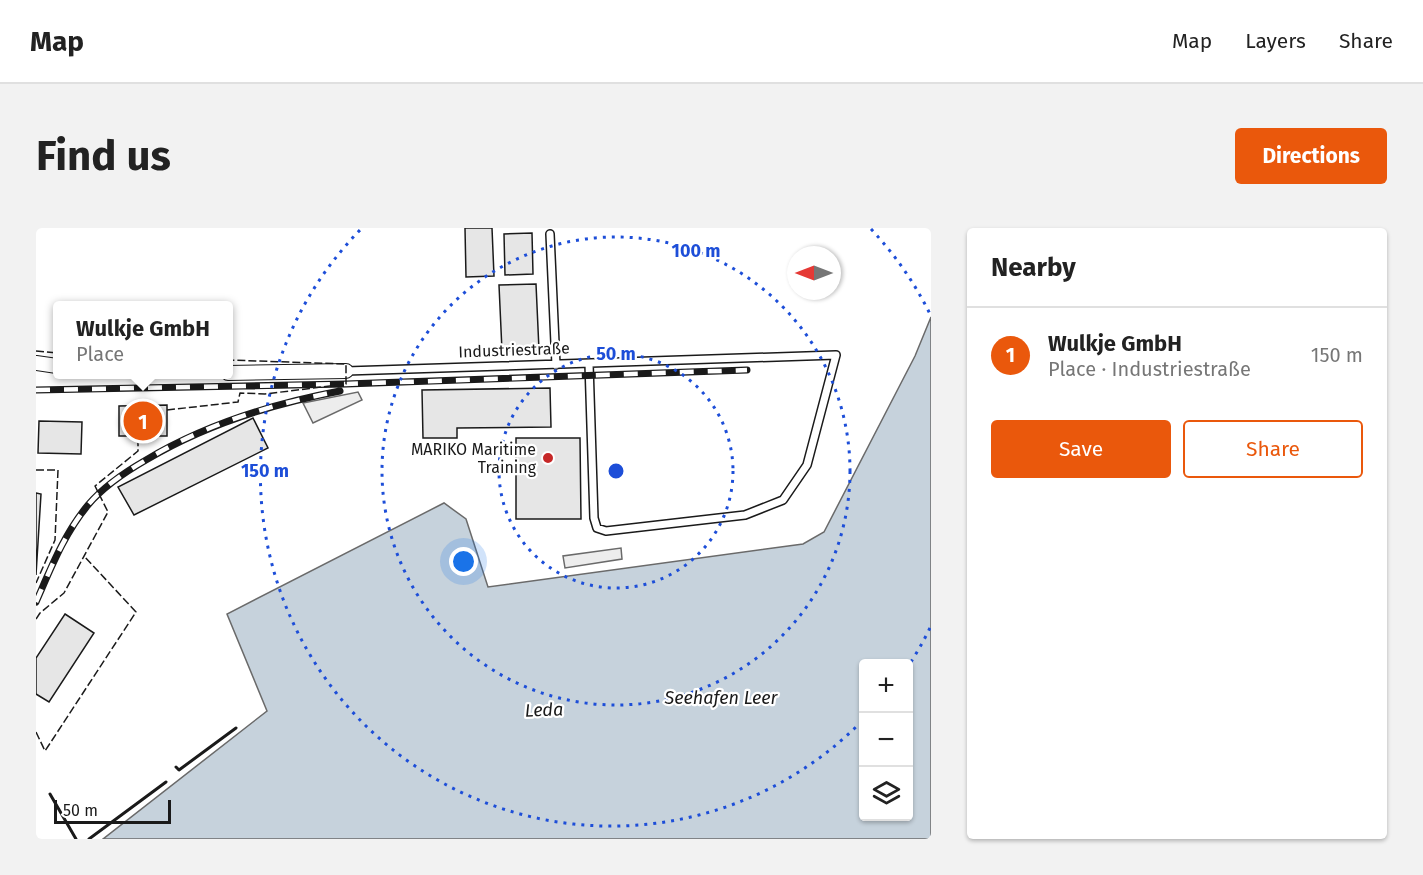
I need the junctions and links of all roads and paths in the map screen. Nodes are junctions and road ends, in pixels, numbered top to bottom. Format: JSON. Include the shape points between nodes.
{"nodes":[{"id":1,"x":550,"y":234,"type":"dead end"},
{"id":2,"x":36,"y":363,"type":"edge"},
{"id":3,"x":589,"y":364,"type":"junction"},
{"id":4,"x":53,"y":365,"type":"edge"},
{"id":5,"x":556,"y":365,"type":"junction"},
{"id":6,"x":346,"y":371,"type":"joint"},
{"id":7,"x":233,"y":373,"type":"edge"}],
"edges":[{"from":1,"to":5,"type":"lane"},
{"from":2,"to":4,"type":"street"},
{"from":3,"to":3,"type":"lane","name":"Industriestraße","via":[[836,355],[807,465],[783,500],[745,515],[606,531],[597,528],[594,518]]},
{"from":3,"to":5,"type":"lane","name":"Industriestraße"},
{"from":5,"to":6,"type":"lane","name":"Industriestraße"},
{"from":6,"to":7,"type":"street","name":"Industriestraße"}]}
